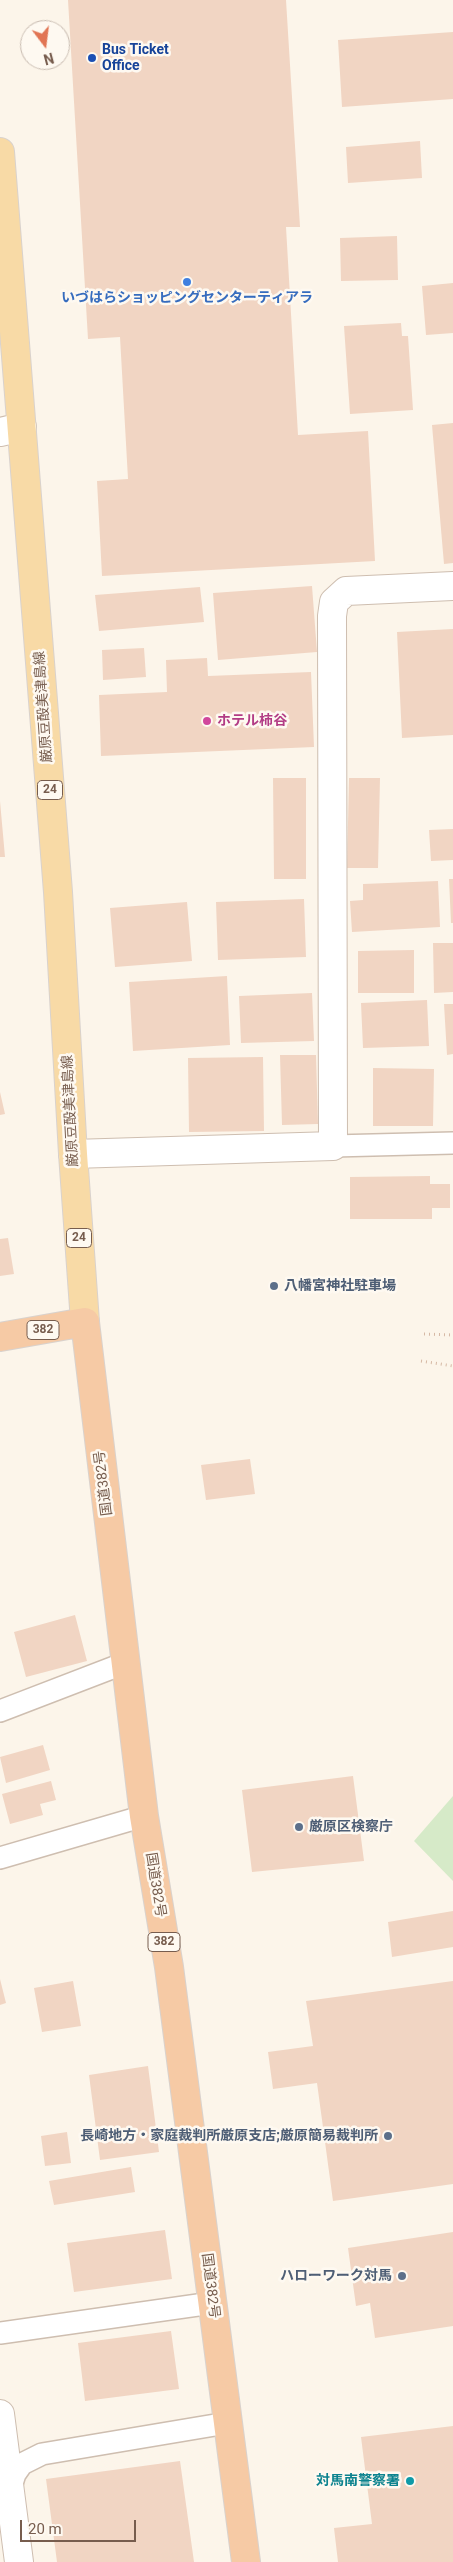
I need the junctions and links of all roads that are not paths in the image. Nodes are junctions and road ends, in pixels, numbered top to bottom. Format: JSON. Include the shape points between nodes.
{"nodes":[{"id":1,"x":0,"y":152,"type":"edge"},
{"id":2,"x":11,"y":430,"type":"edge"},
{"id":3,"x":453,"y":586,"type":"edge"},
{"id":4,"x":453,"y":1143,"type":"edge"},
{"id":5,"x":333,"y":1146,"type":"junction"},
{"id":6,"x":73,"y":1154,"type":"junction"},
{"id":7,"x":86,"y":1322,"type":"junction"},
{"id":8,"x":0,"y":1337,"type":"edge"},
{"id":9,"x":126,"y":1663,"type":"junction"},
{"id":10,"x":0,"y":1711,"type":"edge"},
{"id":11,"x":144,"y":1816,"type":"junction"},
{"id":12,"x":0,"y":1858,"type":"edge"},
{"id":13,"x":212,"y":2303,"type":"junction"},
{"id":14,"x":0,"y":2333,"type":"edge"},
{"id":15,"x":0,"y":2414,"type":"edge"},
{"id":16,"x":227,"y":2423,"type":"junction"},
{"id":17,"x":10,"y":2488,"type":"junction"},
{"id":18,"x":19,"y":2562,"type":"edge"},
{"id":19,"x":246,"y":2562,"type":"edge"}],
"edges":[{"from":1,"to":2,"type":"main road","name":"厳原豆酘美津島線","number":"24"},
{"from":2,"to":6,"type":"main road","name":"厳原豆酘美津島線","number":"24","via":[[58,892]]},
{"from":3,"to":5,"type":"street","via":[[346,591],[334,602]]},
{"from":4,"to":5,"type":"lane"},
{"from":5,"to":6,"type":"street"},
{"from":6,"to":7,"type":"main road","name":"厳原豆酘美津島線","number":"24"},
{"from":7,"to":8,"type":"highway","number":"382"},
{"from":7,"to":9,"type":"highway","name":"国道382号","number":"382"},
{"from":9,"to":10,"type":"lane"},
{"from":9,"to":11,"type":"highway","name":"国道382号","number":"382"},
{"from":11,"to":12,"type":"lane"},
{"from":11,"to":13,"type":"highway","name":"国道382号","number":"382","via":[[169,1967]]},
{"from":13,"to":14,"type":"lane"},
{"from":13,"to":16,"type":"highway","name":"国道382号","number":"382"},
{"from":15,"to":17,"type":"street"},
{"from":16,"to":17,"type":"lane","via":[[42,2454],[22,2464]]},
{"from":16,"to":19,"type":"highway","name":"国道382号","number":"382"},
{"from":17,"to":18,"type":"street"}]}
